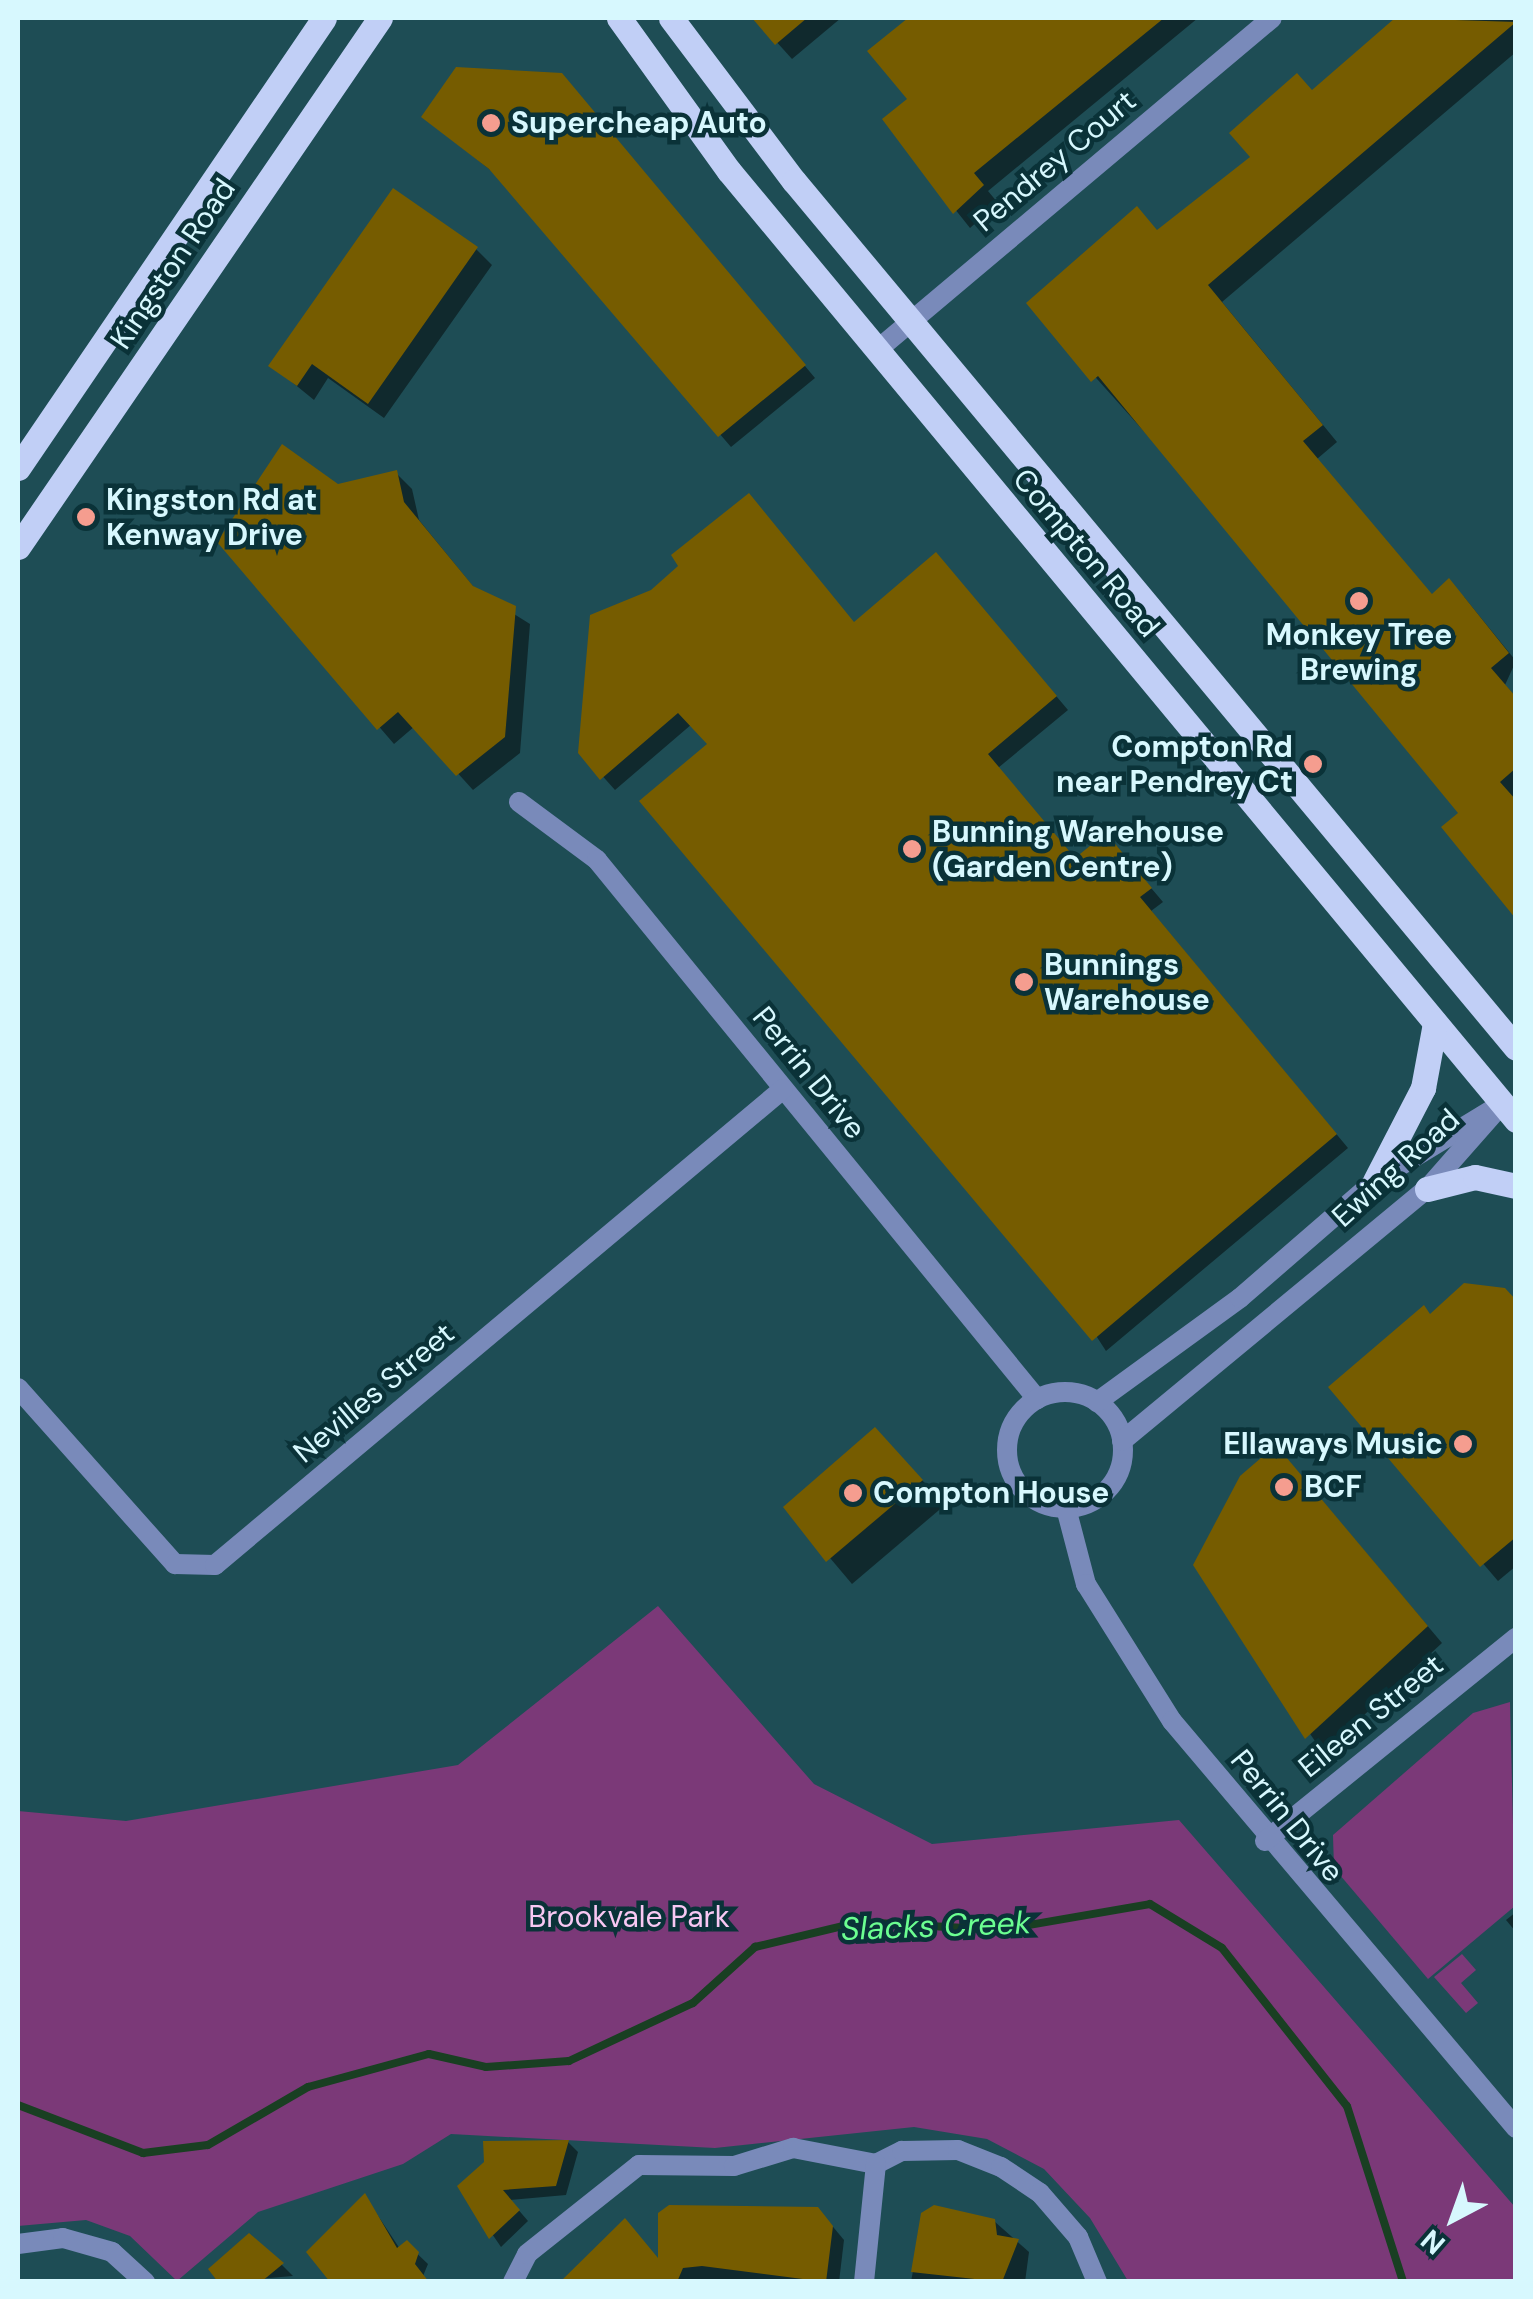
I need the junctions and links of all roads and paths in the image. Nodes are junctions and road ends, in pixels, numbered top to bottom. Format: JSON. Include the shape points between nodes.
{"nodes":[{"id":1,"x":324,"y":18,"type":"edge"},
{"id":2,"x":380,"y":18,"type":"edge"},
{"id":3,"x":619,"y":18,"type":"edge"},
{"id":4,"x":671,"y":18,"type":"edge"},
{"id":5,"x":1272,"y":18,"type":"edge"},
{"id":6,"x":911,"y":321,"type":"junction"},
{"id":7,"x":876,"y":351,"type":"junction"},
{"id":8,"x":18,"y":468,"type":"edge"},
{"id":9,"x":18,"y":547,"type":"edge"},
{"id":10,"x":519,"y":802,"type":"dead end"},
{"id":11,"x":1435,"y":1024,"type":"junction"},
{"id":12,"x":1516,"y":1048,"type":"edge"},
{"id":13,"x":783,"y":1089,"type":"junction"},
{"id":14,"x":1509,"y":1112,"type":"edge"},
{"id":15,"x":1375,"y":1181,"type":"junction"},
{"id":16,"x":1516,"y":1186,"type":"edge"},
{"id":17,"x":1427,"y":1189,"type":"junction"},
{"id":18,"x":18,"y":1388,"type":"edge"},
{"id":19,"x":1037,"y":1399,"type":"junction"},
{"id":20,"x":1097,"y":1402,"type":"junction"},
{"id":21,"x":1122,"y":1441,"type":"junction"},
{"id":22,"x":1066,"y":1508,"type":"junction"},
{"id":23,"x":1516,"y":1638,"type":"edge"},
{"id":24,"x":1266,"y":1841,"type":"junction"},
{"id":25,"x":1516,"y":2128,"type":"edge"},
{"id":26,"x":876,"y":2164,"type":"junction"},
{"id":27,"x":18,"y":2244,"type":"edge"},
{"id":28,"x":146,"y":2282,"type":"edge"},
{"id":29,"x":513,"y":2282,"type":"edge"},
{"id":30,"x":864,"y":2282,"type":"edge"},
{"id":31,"x":1097,"y":2282,"type":"edge"}],
"edges":[{"from":1,"to":8,"type":"main road","name":"Kingston Road"},
{"from":2,"to":9,"type":"main road","name":"Kingston Road"},
{"from":3,"to":7,"type":"main road","name":"Compton Road"},
{"from":4,"to":6,"type":"main road","name":"Compton Road"},
{"from":5,"to":6,"type":"street","name":"Pendrey Court"},
{"from":6,"to":7,"type":"street","name":"Pendrey Court"},
{"from":6,"to":12,"type":"main road","name":"Compton Road"},
{"from":7,"to":11,"type":"main road","name":"Compton Road"},
{"from":10,"to":13,"type":"street","name":"Perrin Drive","via":[[596,860]]},
{"from":11,"to":14,"type":"main road","name":"Compton Road"},
{"from":11,"to":15,"type":"main road","via":[[1423,1088]]},
{"from":13,"to":18,"type":"street","name":"Nevilles Street","via":[[215,1566],[175,1564]]},
{"from":13,"to":19,"type":"street","name":"Perrin Drive"},
{"from":14,"to":15,"type":"street","name":"Ewing Road"},
{"from":14,"to":17,"type":"street","name":"Ewing Road"},
{"from":15,"to":20,"type":"street","name":"Ewing Road","via":[[1226,1308]]},
{"from":16,"to":17,"type":"main road","via":[[1475,1177]]},
{"from":17,"to":21,"type":"street","name":"Ewing Road"},
{"from":19,"to":20,"type":"street","via":[[1070,1392]]},
{"from":19,"to":22,"type":"street","via":[[1010,1430],[1009,1467],[1030,1496]]},
{"from":20,"to":21,"type":"street"},
{"from":21,"to":22,"type":"street","via":[[1106,1492]]},
{"from":22,"to":24,"type":"street","name":"Perrin Drive","via":[[1100,1611]]},
{"from":23,"to":24,"type":"street","name":"Eileen Street"},
{"from":24,"to":25,"type":"street","name":"Perrin Drive"},
{"from":26,"to":29,"type":"street","via":[[793,2148],[734,2166],[639,2164],[527,2254]]},
{"from":26,"to":30,"type":"street"},
{"from":26,"to":31,"type":"street","via":[[902,2151],[958,2150],[1001,2167],[1040,2193],[1078,2237]]},
{"from":27,"to":28,"type":"street","via":[[63,2238],[112,2252]]}]}
